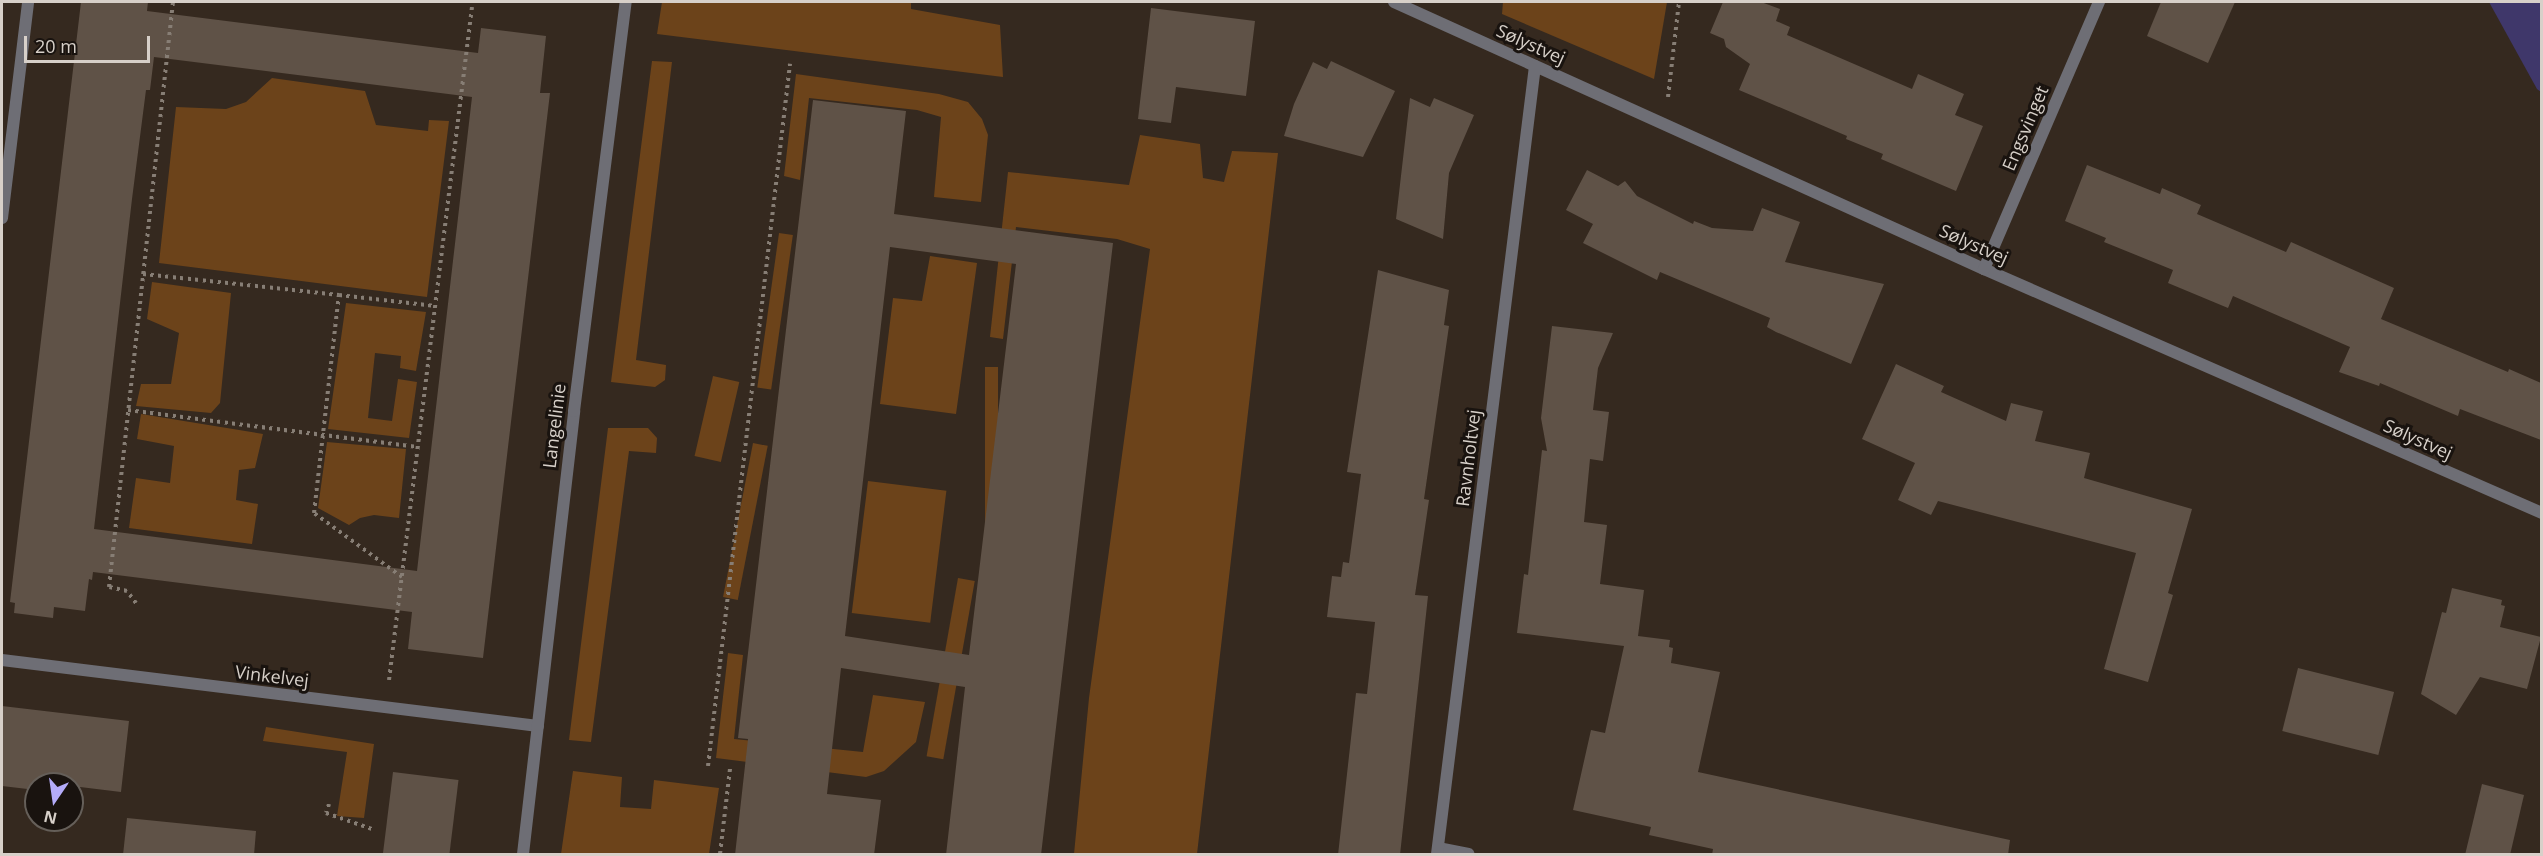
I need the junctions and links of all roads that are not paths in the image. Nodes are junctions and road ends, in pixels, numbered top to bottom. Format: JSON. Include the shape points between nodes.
{"nodes":[{"id":1,"x":28,"y":2,"type":"edge"},
{"id":2,"x":626,"y":2,"type":"edge"},
{"id":3,"x":1394,"y":2,"type":"edge"},
{"id":4,"x":2099,"y":2,"type":"edge"},
{"id":5,"x":1535,"y":66,"type":"junction"},
{"id":6,"x":2,"y":218,"type":"edge"},
{"id":7,"x":1984,"y":269,"type":"junction"},
{"id":8,"x":2541,"y":513,"type":"edge"},
{"id":9,"x":2,"y":660,"type":"edge"},
{"id":10,"x":538,"y":726,"type":"junction"},
{"id":11,"x":1437,"y":851,"type":"edge"},
{"id":12,"x":523,"y":855,"type":"edge"},
{"id":13,"x":1468,"y":855,"type":"edge"}],
"edges":[{"from":1,"to":6,"type":"street"},
{"from":2,"to":10,"type":"street","name":"Langelinie"},
{"from":3,"to":5,"type":"street","name":"Sølystvej"},
{"from":4,"to":7,"type":"street","name":"Engsvinget"},
{"from":5,"to":7,"type":"street","name":"Sølystvej"},
{"from":5,"to":11,"type":"street","name":"Ravnholtvej"},
{"from":7,"to":8,"type":"street","name":"Sølystvej"},
{"from":9,"to":10,"type":"street","name":"Vinkelvej"},
{"from":10,"to":12,"type":"street","name":"Langelinie"},
{"from":11,"to":13,"type":"street"}]}
